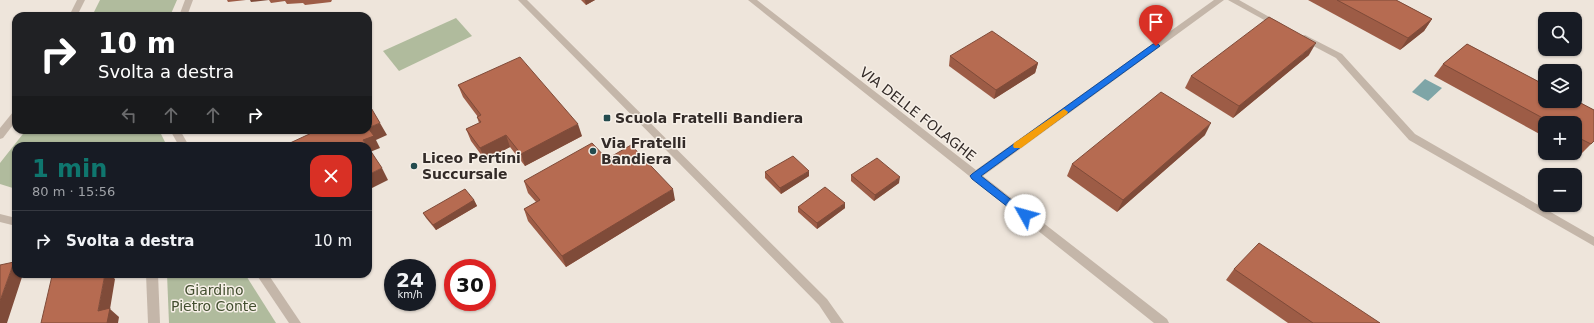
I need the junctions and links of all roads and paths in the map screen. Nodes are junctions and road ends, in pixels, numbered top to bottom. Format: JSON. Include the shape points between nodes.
{"nodes":[{"id":1,"x":81,"y":0,"type":"edge"},
{"id":2,"x":190,"y":0,"type":"edge"},
{"id":3,"x":522,"y":0,"type":"edge"},
{"id":4,"x":752,"y":0,"type":"edge"},
{"id":5,"x":1220,"y":0,"type":"edge"},
{"id":6,"x":1232,"y":0,"type":"edge"},
{"id":7,"x":75,"y":12,"type":"edge"},
{"id":8,"x":185,"y":12,"type":"edge"},
{"id":9,"x":1286,"y":28,"type":"edge"},
{"id":10,"x":1299,"y":35,"type":"edge"},
{"id":11,"x":12,"y":119,"type":"edge"},
{"id":12,"x":0,"y":134,"type":"edge"},
{"id":13,"x":975,"y":176,"type":"junction"},
{"id":14,"x":0,"y":218,"type":"edge"},
{"id":15,"x":12,"y":221,"type":"edge"},
{"id":16,"x":1594,"y":242,"type":"edge"},
{"id":17,"x":152,"y":278,"type":"edge"},
{"id":18,"x":265,"y":278,"type":"edge"},
{"id":19,"x":154,"y":323,"type":"edge"},
{"id":20,"x":295,"y":323,"type":"edge"},
{"id":21,"x":838,"y":323,"type":"edge"},
{"id":22,"x":1163,"y":323,"type":"edge"}],
"edges":[{"from":1,"to":7,"type":"street"},
{"from":2,"to":8,"type":"street"},
{"from":3,"to":21,"type":"street","via":[[823,302]]},
{"from":4,"to":13,"type":"street","name":"VIA DELLE FOLAGHE"},
{"from":5,"to":13,"type":"street"},
{"from":6,"to":9,"type":"street"},
{"from":10,"to":16,"type":"street","via":[[1339,56],[1412,137]]},
{"from":11,"to":12,"type":"street"},
{"from":13,"to":22,"type":"street","name":"VIA DELLE FOLAGHE"},
{"from":14,"to":15,"type":"street"},
{"from":17,"to":19,"type":"street"},
{"from":18,"to":20,"type":"street"}]}
